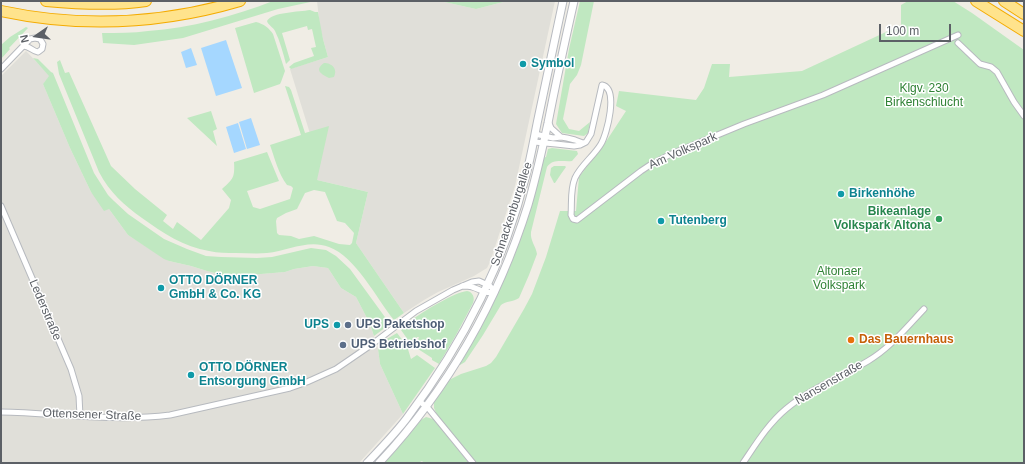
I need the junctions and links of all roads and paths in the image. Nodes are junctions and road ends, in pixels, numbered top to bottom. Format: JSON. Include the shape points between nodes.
{"nodes":[{"id":1,"x":46,"y":1,"type":"edge"},
{"id":2,"x":146,"y":1,"type":"edge"},
{"id":3,"x":240,"y":1,"type":"edge"},
{"id":4,"x":563,"y":1,"type":"edge"},
{"id":5,"x":574,"y":1,"type":"edge"},
{"id":6,"x":976,"y":1,"type":"edge"},
{"id":7,"x":1004,"y":1,"type":"edge"},
{"id":8,"x":1017,"y":1,"type":"edge"},
{"id":9,"x":1024,"y":6,"type":"edge"},
{"id":10,"x":1,"y":11,"type":"edge"},
{"id":11,"x":1024,"y":14,"type":"edge"},
{"id":12,"x":1024,"y":31,"type":"edge"},
{"id":13,"x":958,"y":35,"type":"dead end"},
{"id":14,"x":958,"y":42,"type":"dead end"},
{"id":15,"x":23,"y":46,"type":"junction"},
{"id":16,"x":1,"y":69,"type":"edge"},
{"id":17,"x":1024,"y":116,"type":"edge"},
{"id":18,"x":548,"y":121,"type":"junction"},
{"id":19,"x":535,"y":134,"type":"junction"},
{"id":20,"x":561,"y":137,"type":"junction"},
{"id":21,"x":544,"y":140,"type":"junction"},
{"id":22,"x":534,"y":142,"type":"junction"},
{"id":23,"x":583,"y":143,"type":"junction"},
{"id":24,"x":1,"y":206,"type":"edge"},
{"id":25,"x":488,"y":284,"type":"junction"},
{"id":26,"x":462,"y":286,"type":"junction"},
{"id":27,"x":495,"y":292,"type":"junction"},
{"id":28,"x":484,"y":293,"type":"junction"},
{"id":29,"x":924,"y":309,"type":"dead end"},
{"id":30,"x":419,"y":401,"type":"junction"},
{"id":31,"x":426,"y":407,"type":"junction"},
{"id":32,"x":1,"y":412,"type":"edge"},
{"id":33,"x":80,"y":416,"type":"junction"},
{"id":34,"x":367,"y":463,"type":"edge"},
{"id":35,"x":379,"y":463,"type":"edge"},
{"id":36,"x":473,"y":463,"type":"edge"},
{"id":37,"x":742,"y":463,"type":"edge"}],
"edges":[{"from":1,"to":2,"type":"highway","via":[[89,4]]},
{"from":3,"to":10,"type":"highway","via":[[189,14],[115,22],[60,20]]},
{"from":4,"to":19,"type":"main road","name":"Schnackenburgallee"},
{"from":5,"to":18,"type":"main road","name":"Schnackenburgallee"},
{"from":6,"to":12,"type":"highway"},
{"from":7,"to":11,"type":"highway"},
{"from":8,"to":9,"type":"highway"},
{"from":13,"to":23,"type":"street","name":"Am Volkspark","via":[[823,95],[669,155],[641,171],[575,220],[571,215],[573,184],[601,144],[607,128],[611,99],[606,86],[602,85],[591,134]]},
{"from":14,"to":17,"type":"street","via":[[980,64],[997,72]]},
{"from":15,"to":15,"type":"street","via":[[28,46],[36,52],[42,49],[43,44],[40,39],[35,38]]},
{"from":15,"to":16,"type":"street"},
{"from":18,"to":20,"type":"street","via":[[551,128]]},
{"from":18,"to":21,"type":"main road","name":"Schnackenburgallee"},
{"from":19,"to":21,"type":"street"},
{"from":19,"to":22,"type":"main road","name":"Schnackenburgallee"},
{"from":20,"to":21,"type":"street"},
{"from":20,"to":23,"type":"street"},
{"from":21,"to":22,"type":"street"},
{"from":21,"to":23,"type":"street","via":[[574,146]]},
{"from":21,"to":27,"type":"main road","name":"Schnackenburgallee","via":[[521,226]]},
{"from":22,"to":25,"type":"main road","name":"Schnackenburgallee","via":[[513,220]]},
{"from":24,"to":33,"type":"street","name":"Lederstraße","via":[[71,369],[79,396]]},
{"from":25,"to":26,"type":"street","name":"Ottensener Straße","via":[[476,281]]},
{"from":25,"to":27,"type":"street"},
{"from":25,"to":28,"type":"main road","name":"Schnackenburgallee"},
{"from":26,"to":28,"type":"street"},
{"from":26,"to":33,"type":"street","name":"Ottensener Straße","via":[[416,311],[336,369],[307,382],[283,390],[170,414],[102,418]]},
{"from":27,"to":28,"type":"street"},
{"from":27,"to":31,"type":"main road","name":"Schnackenburgallee","via":[[456,365]]},
{"from":28,"to":30,"type":"main road","name":"Schnackenburgallee","via":[[452,352]]},
{"from":29,"to":37,"type":"street","name":"Nansenstraße","via":[[878,354],[806,394],[786,409],[769,426]]},
{"from":30,"to":31,"type":"street"},
{"from":30,"to":34,"type":"main road","name":"Schnackenburgallee"},
{"from":31,"to":35,"type":"main road","name":"Schnackenburgallee"},
{"from":31,"to":36,"type":"street"},
{"from":32,"to":33,"type":"street","name":"Ottensener Straße"}]}
